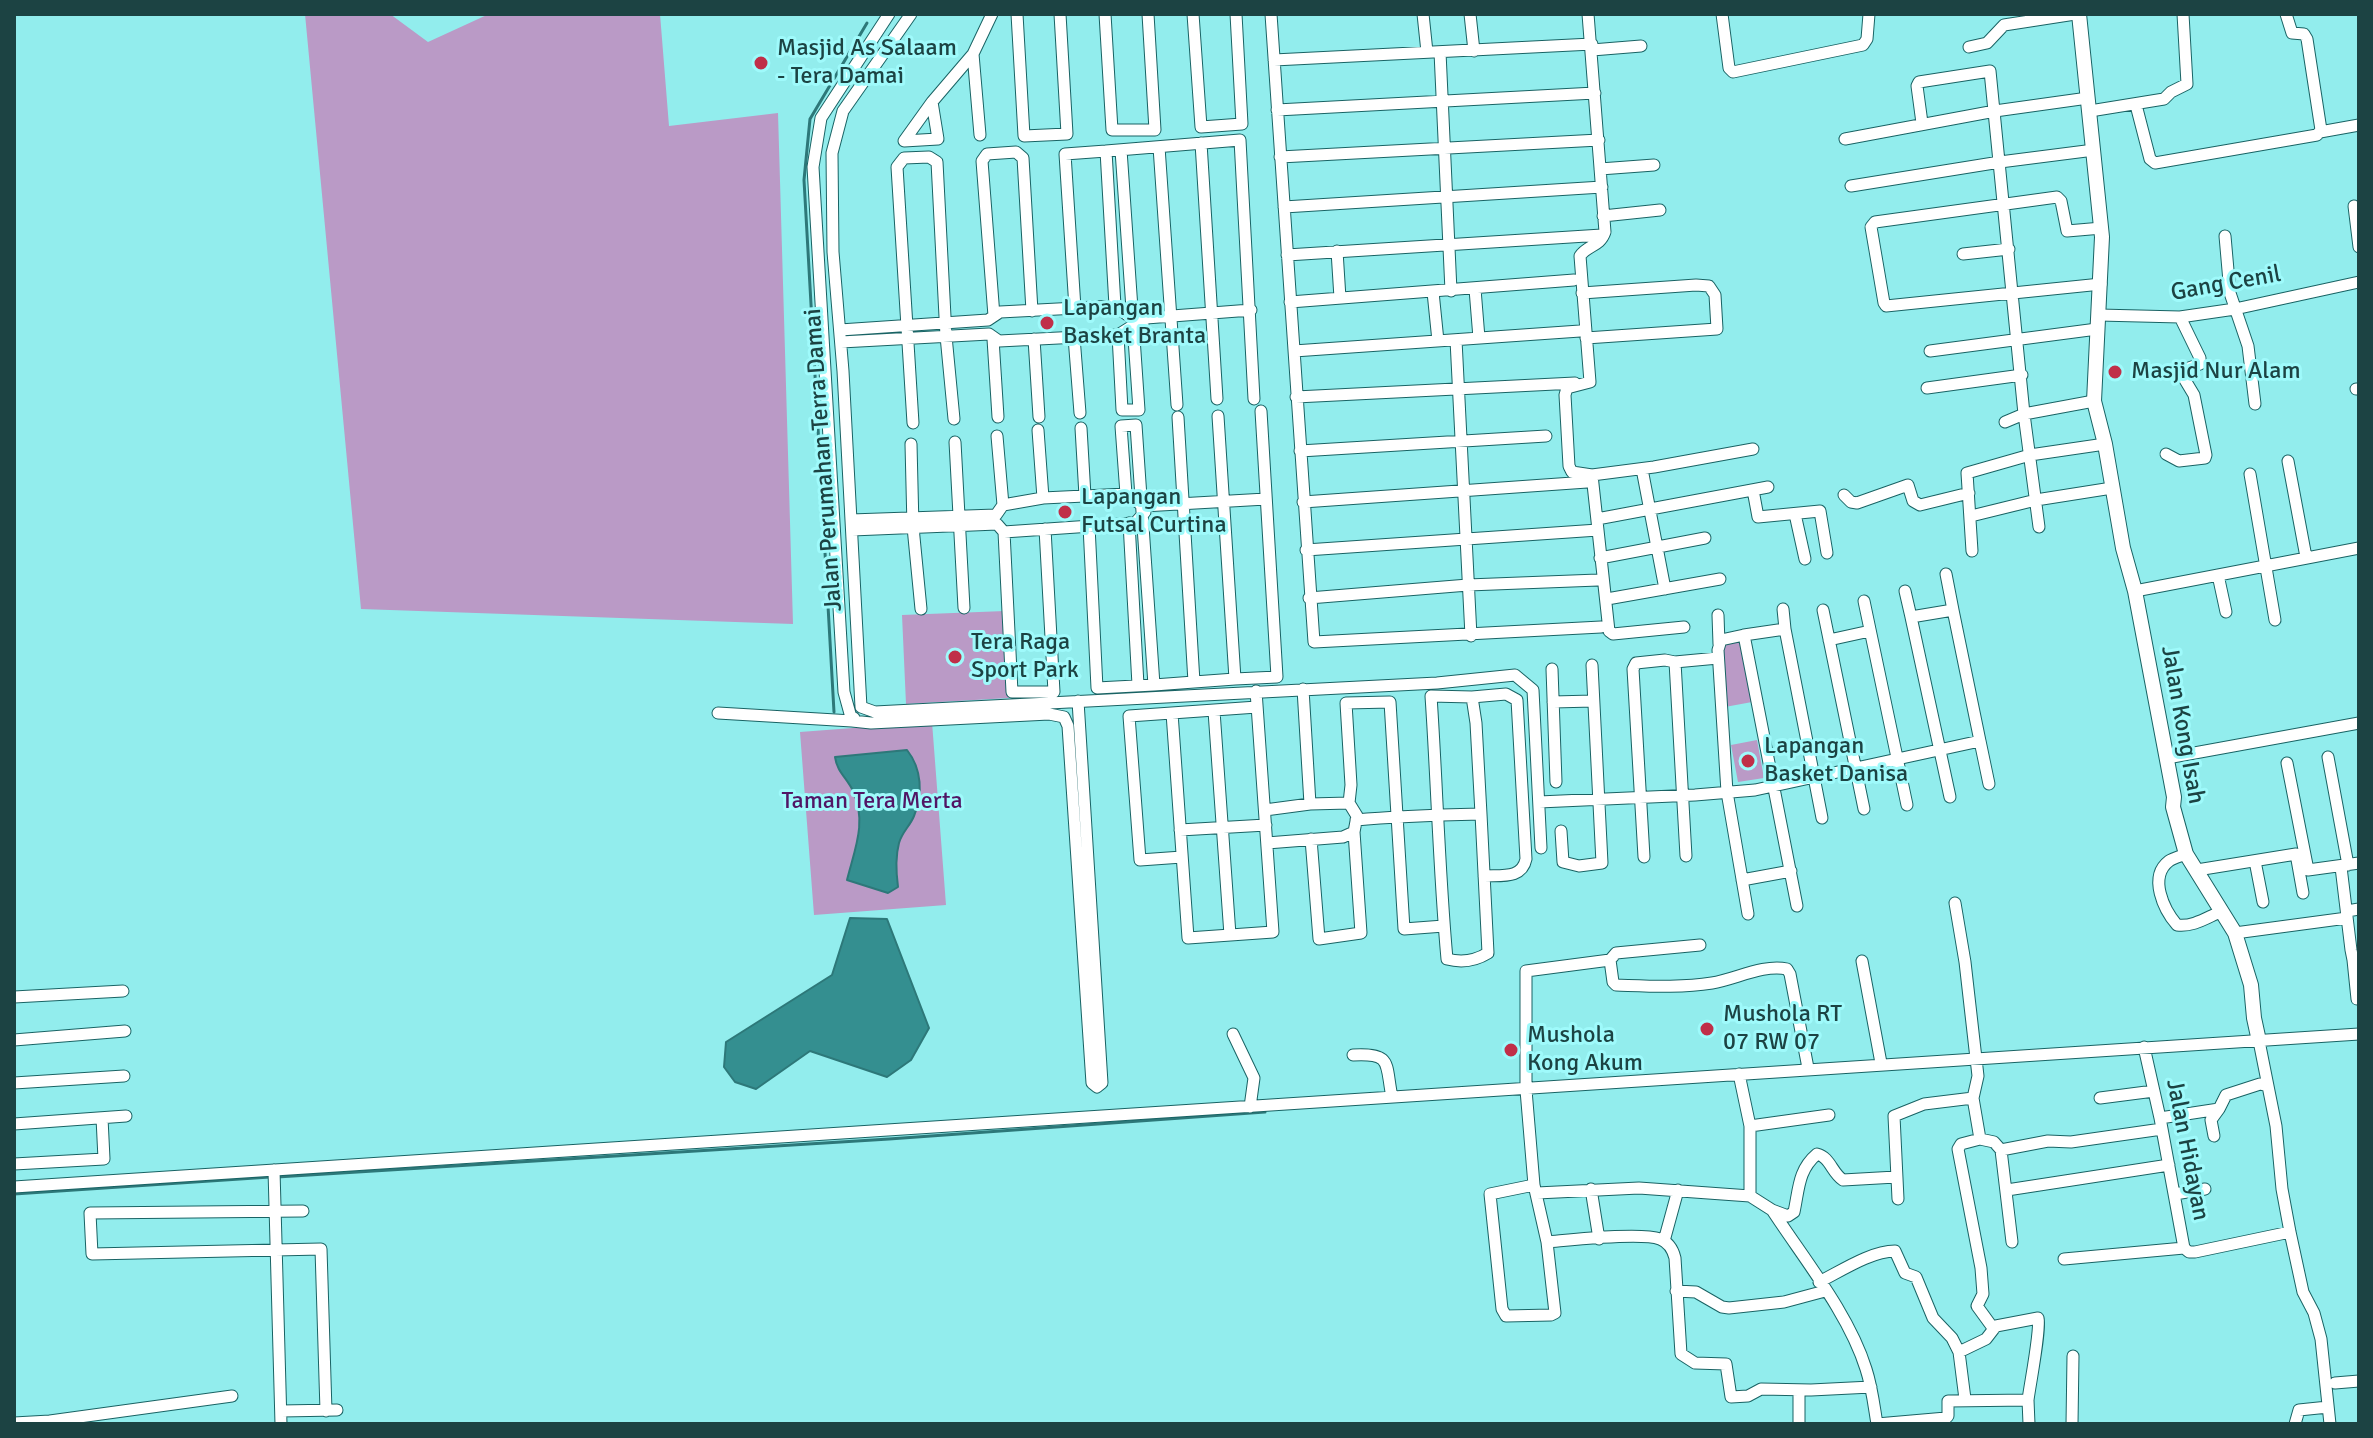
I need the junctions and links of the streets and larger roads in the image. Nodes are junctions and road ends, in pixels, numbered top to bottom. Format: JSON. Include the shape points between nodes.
{"nodes":[{"id":1,"x":888,"y":14,"type":"edge"},
{"id":2,"x":911,"y":14,"type":"edge"},
{"id":3,"x":992,"y":14,"type":"edge"},
{"id":4,"x":1017,"y":14,"type":"edge"},
{"id":5,"x":1060,"y":14,"type":"edge"},
{"id":6,"x":1105,"y":14,"type":"edge"},
{"id":7,"x":1148,"y":14,"type":"edge"},
{"id":8,"x":1193,"y":14,"type":"edge"},
{"id":9,"x":1236,"y":14,"type":"edge"},
{"id":10,"x":1271,"y":14,"type":"edge"},
{"id":11,"x":1423,"y":14,"type":"edge"},
{"id":12,"x":1470,"y":14,"type":"edge"},
{"id":13,"x":1588,"y":14,"type":"edge"},
{"id":14,"x":1722,"y":14,"type":"edge"},
{"id":15,"x":1869,"y":14,"type":"edge"},
{"id":16,"x":2077,"y":14,"type":"edge"},
{"id":17,"x":2183,"y":14,"type":"edge"},
{"id":18,"x":2286,"y":14,"type":"edge"},
{"id":19,"x":1641,"y":46,"type":"dead end"},
{"id":20,"x":1592,"y":47,"type":"junction"},
{"id":21,"x":1969,"y":47,"type":"dead end"},
{"id":22,"x":1474,"y":51,"type":"junction"},
{"id":23,"x":1433,"y":52,"type":"junction"},
{"id":24,"x":973,"y":54,"type":"junction"},
{"id":25,"x":1274,"y":60,"type":"junction"},
{"id":26,"x":1595,"y":93,"type":"junction"},
{"id":27,"x":1441,"y":101,"type":"junction"},
{"id":28,"x":932,"y":102,"type":"dead end"},
{"id":29,"x":2089,"y":105,"type":"junction"},
{"id":30,"x":2136,"y":105,"type":"junction"},
{"id":31,"x":1277,"y":110,"type":"junction"},
{"id":32,"x":1995,"y":111,"type":"junction"},
{"id":33,"x":1922,"y":123,"type":"junction"},
{"id":34,"x":2359,"y":125,"type":"edge"},
{"id":35,"x":2320,"y":132,"type":"junction"},
{"id":36,"x":980,"y":135,"type":"dead end"},
{"id":37,"x":1845,"y":139,"type":"dead end"},
{"id":38,"x":1599,"y":140,"type":"junction"},
{"id":39,"x":1201,"y":143,"type":"junction"},
{"id":40,"x":1159,"y":147,"type":"junction"},
{"id":41,"x":1444,"y":148,"type":"junction"},
{"id":42,"x":1121,"y":150,"type":"junction"},
{"id":43,"x":2094,"y":150,"type":"junction"},
{"id":44,"x":1106,"y":151,"type":"junction"},
{"id":45,"x":1280,"y":157,"type":"junction"},
{"id":46,"x":2000,"y":162,"type":"junction"},
{"id":47,"x":1654,"y":165,"type":"dead end"},
{"id":48,"x":1600,"y":169,"type":"junction"},
{"id":49,"x":1851,"y":186,"type":"dead end"},
{"id":50,"x":1602,"y":187,"type":"junction"},
{"id":51,"x":1446,"y":197,"type":"junction"},
{"id":52,"x":2353,"y":204,"type":"edge"},
{"id":53,"x":2003,"y":206,"type":"junction"},
{"id":54,"x":1284,"y":207,"type":"junction"},
{"id":55,"x":1660,"y":210,"type":"dead end"},
{"id":56,"x":1603,"y":216,"type":"junction"},
{"id":57,"x":2102,"y":228,"type":"junction"},
{"id":58,"x":1605,"y":232,"type":"junction"},
{"id":59,"x":2225,"y":236,"type":"dead end"},
{"id":60,"x":1449,"y":243,"type":"junction"},
{"id":61,"x":2359,"y":247,"type":"edge"},
{"id":62,"x":2009,"y":249,"type":"junction"},
{"id":63,"x":1337,"y":251,"type":"junction"},
{"id":64,"x":1963,"y":254,"type":"dead end"},
{"id":65,"x":1287,"y":255,"type":"junction"},
{"id":66,"x":1574,"y":280,"type":"dead end"},
{"id":67,"x":2359,"y":282,"type":"edge"},
{"id":68,"x":2101,"y":284,"type":"junction"},
{"id":69,"x":1475,"y":289,"type":"junction"},
{"id":70,"x":1451,"y":291,"type":"junction"},
{"id":71,"x":1433,"y":292,"type":"junction"},
{"id":72,"x":1582,"y":293,"type":"junction"},
{"id":73,"x":2014,"y":293,"type":"junction"},
{"id":74,"x":1340,"y":298,"type":"junction"},
{"id":75,"x":1290,"y":302,"type":"junction"},
{"id":76,"x":1115,"y":306,"type":"junction"},
{"id":77,"x":1075,"y":308,"type":"junction"},
{"id":78,"x":2235,"y":309,"type":"junction"},
{"id":79,"x":1032,"y":311,"type":"junction"},
{"id":80,"x":1251,"y":312,"type":"junction"},
{"id":81,"x":1213,"y":316,"type":"junction"},
{"id":82,"x":2180,"y":317,"type":"junction"},
{"id":83,"x":991,"y":318,"type":"junction"},
{"id":84,"x":1172,"y":319,"type":"junction"},
{"id":85,"x":1134,"y":322,"type":"junction"},
{"id":86,"x":2098,"y":322,"type":"junction"},
{"id":87,"x":945,"y":330,"type":"junction"},
{"id":88,"x":906,"y":332,"type":"junction"},
{"id":89,"x":1118,"y":335,"type":"junction"},
{"id":90,"x":1583,"y":335,"type":"junction"},
{"id":91,"x":840,"y":336,"type":"junction"},
{"id":92,"x":991,"y":336,"type":"junction"},
{"id":93,"x":1074,"y":337,"type":"junction"},
{"id":94,"x":1479,"y":338,"type":"junction"},
{"id":95,"x":2018,"y":338,"type":"junction"},
{"id":96,"x":1034,"y":339,"type":"junction"},
{"id":97,"x":1456,"y":340,"type":"junction"},
{"id":98,"x":1438,"y":341,"type":"junction"},
{"id":99,"x":1294,"y":351,"type":"junction"},
{"id":100,"x":1930,"y":351,"type":"dead end"},
{"id":101,"x":2022,"y":375,"type":"junction"},
{"id":102,"x":1581,"y":383,"type":"junction"},
{"id":103,"x":1927,"y":388,"type":"dead end"},
{"id":104,"x":1457,"y":390,"type":"junction"},
{"id":105,"x":1296,"y":397,"type":"junction"},
{"id":106,"x":1217,"y":399,"type":"dead end"},
{"id":107,"x":1254,"y":399,"type":"dead end"},
{"id":108,"x":2094,"y":401,"type":"junction"},
{"id":109,"x":2255,"y":404,"type":"dead end"},
{"id":110,"x":1261,"y":411,"type":"dead end"},
{"id":111,"x":1080,"y":413,"type":"dead end"},
{"id":112,"x":2024,"y":414,"type":"junction"},
{"id":113,"x":1218,"y":416,"type":"dead end"},
{"id":114,"x":998,"y":417,"type":"dead end"},
{"id":115,"x":1039,"y":417,"type":"dead end"},
{"id":116,"x":954,"y":419,"type":"dead end"},
{"id":117,"x":2005,"y":422,"type":"dead end"},
{"id":118,"x":913,"y":423,"type":"dead end"},
{"id":119,"x":1081,"y":428,"type":"dead end"},
{"id":120,"x":1038,"y":430,"type":"dead end"},
{"id":121,"x":997,"y":436,"type":"dead end"},
{"id":122,"x":1546,"y":436,"type":"dead end"},
{"id":123,"x":955,"y":442,"type":"dead end"},
{"id":124,"x":1460,"y":442,"type":"junction"},
{"id":125,"x":911,"y":444,"type":"dead end"},
{"id":126,"x":2105,"y":444,"type":"junction"},
{"id":127,"x":1753,"y":449,"type":"dead end"},
{"id":128,"x":1300,"y":451,"type":"junction"},
{"id":129,"x":2166,"y":454,"type":"dead end"},
{"id":130,"x":2030,"y":455,"type":"junction"},
{"id":131,"x":2288,"y":461,"type":"dead end"},
{"id":132,"x":1642,"y":469,"type":"junction"},
{"id":133,"x":2250,"y":474,"type":"dead end"},
{"id":134,"x":1590,"y":478,"type":"junction"},
{"id":135,"x":1768,"y":487,"type":"dead end"},
{"id":136,"x":2112,"y":488,"type":"junction"},
{"id":137,"x":1753,"y":490,"type":"junction"},
{"id":138,"x":1463,"y":491,"type":"junction"},
{"id":139,"x":1969,"y":493,"type":"junction"},
{"id":140,"x":1126,"y":494,"type":"junction"},
{"id":141,"x":1844,"y":495,"type":"dead end"},
{"id":142,"x":1085,"y":496,"type":"junction"},
{"id":143,"x":1043,"y":498,"type":"junction"},
{"id":144,"x":2036,"y":500,"type":"junction"},
{"id":145,"x":1303,"y":502,"type":"junction"},
{"id":146,"x":1266,"y":503,"type":"junction"},
{"id":147,"x":1223,"y":505,"type":"junction"},
{"id":148,"x":1184,"y":507,"type":"junction"},
{"id":149,"x":1650,"y":508,"type":"junction"},
{"id":150,"x":1143,"y":509,"type":"junction"},
{"id":151,"x":1795,"y":514,"type":"junction"},
{"id":152,"x":1971,"y":516,"type":"junction"},
{"id":153,"x":1000,"y":519,"type":"junction"},
{"id":154,"x":914,"y":522,"type":"junction"},
{"id":155,"x":960,"y":522,"type":"junction"},
{"id":156,"x":1129,"y":523,"type":"junction"},
{"id":157,"x":1597,"y":524,"type":"junction"},
{"id":158,"x":851,"y":525,"type":"junction"},
{"id":159,"x":1089,"y":526,"type":"junction"},
{"id":160,"x":2039,"y":527,"type":"dead end"},
{"id":161,"x":1045,"y":529,"type":"junction"},
{"id":162,"x":1465,"y":537,"type":"junction"},
{"id":163,"x":1705,"y":538,"type":"dead end"},
{"id":164,"x":1658,"y":547,"type":"junction"},
{"id":165,"x":2359,"y":548,"type":"edge"},
{"id":166,"x":1306,"y":550,"type":"junction"},
{"id":167,"x":1972,"y":551,"type":"dead end"},
{"id":168,"x":1827,"y":553,"type":"dead end"},
{"id":169,"x":2306,"y":557,"type":"junction"},
{"id":170,"x":1600,"y":558,"type":"junction"},
{"id":171,"x":1805,"y":559,"type":"dead end"},
{"id":172,"x":2266,"y":567,"type":"junction"},
{"id":173,"x":1946,"y":574,"type":"dead end"},
{"id":174,"x":2218,"y":575,"type":"junction"},
{"id":175,"x":1720,"y":579,"type":"dead end"},
{"id":176,"x":1598,"y":580,"type":"dead end"},
{"id":177,"x":1468,"y":585,"type":"junction"},
{"id":178,"x":1665,"y":589,"type":"junction"},
{"id":179,"x":1905,"y":591,"type":"dead end"},
{"id":180,"x":2135,"y":591,"type":"junction"},
{"id":181,"x":1309,"y":598,"type":"junction"},
{"id":182,"x":1607,"y":599,"type":"junction"},
{"id":183,"x":1864,"y":601,"type":"dead end"},
{"id":184,"x":964,"y":608,"type":"dead end"},
{"id":185,"x":921,"y":609,"type":"dead end"},
{"id":186,"x":1783,"y":609,"type":"dead end"},
{"id":187,"x":1823,"y":610,"type":"dead end"},
{"id":188,"x":1953,"y":610,"type":"junction"},
{"id":189,"x":2226,"y":612,"type":"dead end"},
{"id":190,"x":1718,"y":615,"type":"dead end"},
{"id":191,"x":1911,"y":617,"type":"junction"},
{"id":192,"x":2275,"y":620,"type":"dead end"},
{"id":193,"x":1601,"y":627,"type":"dead end"},
{"id":194,"x":1684,"y":627,"type":"dead end"},
{"id":195,"x":1785,"y":629,"type":"junction"},
{"id":196,"x":1870,"y":631,"type":"junction"},
{"id":197,"x":1744,"y":635,"type":"junction"},
{"id":198,"x":1471,"y":636,"type":"junction"},
{"id":199,"x":1829,"y":640,"type":"junction"},
{"id":200,"x":1719,"y":644,"type":"junction"},
{"id":201,"x":1718,"y":658,"type":"junction"},
{"id":202,"x":1675,"y":662,"type":"junction"},
{"id":203,"x":1592,"y":665,"type":"dead end"},
{"id":204,"x":1552,"y":669,"type":"dead end"},
{"id":205,"x":1235,"y":679,"type":"junction"},
{"id":206,"x":1194,"y":682,"type":"junction"},
{"id":207,"x":1138,"y":685,"type":"junction"},
{"id":208,"x":1154,"y":685,"type":"junction"},
{"id":209,"x":1303,"y":689,"type":"junction"},
{"id":210,"x":1256,"y":691,"type":"junction"},
{"id":211,"x":1472,"y":697,"type":"junction"},
{"id":212,"x":1078,"y":701,"type":"junction"},
{"id":213,"x":1593,"y":701,"type":"junction"},
{"id":214,"x":1553,"y":702,"type":"junction"},
{"id":215,"x":861,"y":707,"type":"junction"},
{"id":216,"x":1257,"y":707,"type":"junction"},
{"id":217,"x":1214,"y":711,"type":"junction"},
{"id":218,"x":718,"y":713,"type":"dead end"},
{"id":219,"x":1172,"y":713,"type":"junction"},
{"id":220,"x":1064,"y":717,"type":"junction"},
{"id":221,"x":852,"y":721,"type":"junction"},
{"id":222,"x":2359,"y":723,"type":"edge"},
{"id":223,"x":1980,"y":741,"type":"junction"},
{"id":224,"x":1940,"y":750,"type":"junction"},
{"id":225,"x":2328,"y":757,"type":"dead end"},
{"id":226,"x":2167,"y":758,"type":"junction"},
{"id":227,"x":1897,"y":759,"type":"junction"},
{"id":228,"x":2287,"y":763,"type":"dead end"},
{"id":229,"x":1855,"y":769,"type":"junction"},
{"id":230,"x":1814,"y":777,"type":"junction"},
{"id":231,"x":1556,"y":782,"type":"dead end"},
{"id":232,"x":1989,"y":784,"type":"dead end"},
{"id":233,"x":1775,"y":785,"type":"junction"},
{"id":234,"x":1727,"y":792,"type":"junction"},
{"id":235,"x":1682,"y":796,"type":"junction"},
{"id":236,"x":1640,"y":797,"type":"junction"},
{"id":237,"x":1950,"y":797,"type":"dead end"},
{"id":238,"x":1597,"y":799,"type":"junction"},
{"id":239,"x":1539,"y":802,"type":"junction"},
{"id":240,"x":1349,"y":803,"type":"junction"},
{"id":241,"x":1310,"y":804,"type":"junction"},
{"id":242,"x":1907,"y":805,"type":"dead end"},
{"id":243,"x":1864,"y":809,"type":"dead end"},
{"id":244,"x":1265,"y":810,"type":"junction"},
{"id":245,"x":1481,"y":814,"type":"junction"},
{"id":246,"x":1439,"y":815,"type":"junction"},
{"id":247,"x":1396,"y":816,"type":"junction"},
{"id":248,"x":1822,"y":818,"type":"dead end"},
{"id":249,"x":1266,"y":825,"type":"junction"},
{"id":250,"x":1355,"y":826,"type":"junction"},
{"id":251,"x":1223,"y":828,"type":"junction"},
{"id":252,"x":1180,"y":830,"type":"junction"},
{"id":253,"x":1561,"y":831,"type":"dead end"},
{"id":254,"x":1311,"y":839,"type":"junction"},
{"id":255,"x":1267,"y":843,"type":"junction"},
{"id":256,"x":1541,"y":848,"type":"dead end"},
{"id":257,"x":2186,"y":854,"type":"junction"},
{"id":258,"x":1686,"y":856,"type":"dead end"},
{"id":259,"x":1182,"y":857,"type":"junction"},
{"id":260,"x":1644,"y":857,"type":"dead end"},
{"id":261,"x":2255,"y":861,"type":"junction"},
{"id":262,"x":2349,"y":865,"type":"edge"},
{"id":263,"x":2197,"y":870,"type":"junction"},
{"id":264,"x":1791,"y":871,"type":"junction"},
{"id":265,"x":1484,"y":876,"type":"junction"},
{"id":266,"x":1742,"y":880,"type":"junction"},
{"id":267,"x":2303,"y":893,"type":"dead end"},
{"id":268,"x":2263,"y":902,"type":"dead end"},
{"id":269,"x":1955,"y":903,"type":"dead end"},
{"id":270,"x":1797,"y":906,"type":"dead end"},
{"id":271,"x":2220,"y":912,"type":"junction"},
{"id":272,"x":2351,"y":913,"type":"edge"},
{"id":273,"x":1748,"y":914,"type":"dead end"},
{"id":274,"x":1444,"y":926,"type":"junction"},
{"id":275,"x":2235,"y":933,"type":"junction"},
{"id":276,"x":1230,"y":935,"type":"junction"},
{"id":277,"x":1700,"y":945,"type":"dead end"},
{"id":278,"x":1610,"y":960,"type":"junction"},
{"id":279,"x":2356,"y":960,"type":"edge"},
{"id":280,"x":1862,"y":961,"type":"dead end"},
{"id":281,"x":123,"y":991,"type":"dead end"},
{"id":282,"x":14,"y":997,"type":"edge"},
{"id":283,"x":2359,"y":999,"type":"edge"},
{"id":284,"x":125,"y":1031,"type":"dead end"},
{"id":285,"x":1233,"y":1034,"type":"dead end"},
{"id":286,"x":2359,"y":1034,"type":"edge"},
{"id":287,"x":14,"y":1040,"type":"edge"},
{"id":288,"x":2259,"y":1041,"type":"junction"},
{"id":289,"x":2144,"y":1047,"type":"junction"},
{"id":290,"x":1353,"y":1055,"type":"dead end"},
{"id":291,"x":1976,"y":1057,"type":"junction"},
{"id":292,"x":1881,"y":1063,"type":"junction"},
{"id":293,"x":1808,"y":1068,"type":"junction"},
{"id":294,"x":1739,"y":1074,"type":"junction"},
{"id":295,"x":124,"y":1076,"type":"dead end"},
{"id":296,"x":14,"y":1083,"type":"edge"},
{"id":297,"x":2268,"y":1086,"type":"junction"},
{"id":298,"x":1526,"y":1090,"type":"junction"},
{"id":299,"x":2154,"y":1091,"type":"junction"},
{"id":300,"x":1392,"y":1097,"type":"junction"},
{"id":301,"x":1973,"y":1098,"type":"junction"},
{"id":302,"x":2100,"y":1098,"type":"dead end"},
{"id":303,"x":1250,"y":1107,"type":"junction"},
{"id":304,"x":2219,"y":1109,"type":"junction"},
{"id":305,"x":1829,"y":1115,"type":"dead end"},
{"id":306,"x":126,"y":1116,"type":"dead end"},
{"id":307,"x":102,"y":1118,"type":"junction"},
{"id":308,"x":14,"y":1124,"type":"edge"},
{"id":309,"x":2161,"y":1124,"type":"junction"},
{"id":310,"x":1750,"y":1126,"type":"junction"},
{"id":311,"x":2214,"y":1136,"type":"dead end"},
{"id":312,"x":1980,"y":1139,"type":"junction"},
{"id":313,"x":2001,"y":1150,"type":"junction"},
{"id":314,"x":14,"y":1164,"type":"edge"},
{"id":315,"x":2169,"y":1165,"type":"junction"},
{"id":316,"x":274,"y":1174,"type":"junction"},
{"id":317,"x":1896,"y":1177,"type":"junction"},
{"id":318,"x":14,"y":1187,"type":"edge"},
{"id":319,"x":1536,"y":1189,"type":"junction"},
{"id":320,"x":1591,"y":1189,"type":"junction"},
{"id":321,"x":2205,"y":1189,"type":"dead end"},
{"id":322,"x":1678,"y":1190,"type":"junction"},
{"id":323,"x":2007,"y":1190,"type":"junction"},
{"id":324,"x":2175,"y":1194,"type":"junction"},
{"id":325,"x":1750,"y":1196,"type":"junction"},
{"id":326,"x":1898,"y":1199,"type":"dead end"},
{"id":327,"x":275,"y":1210,"type":"junction"},
{"id":328,"x":1772,"y":1210,"type":"junction"},
{"id":329,"x":303,"y":1211,"type":"dead end"},
{"id":330,"x":2290,"y":1232,"type":"junction"},
{"id":331,"x":1599,"y":1239,"type":"junction"},
{"id":332,"x":1664,"y":1241,"type":"junction"},
{"id":333,"x":1547,"y":1242,"type":"junction"},
{"id":334,"x":2012,"y":1242,"type":"dead end"},
{"id":335,"x":2184,"y":1248,"type":"junction"},
{"id":336,"x":276,"y":1251,"type":"junction"},
{"id":337,"x":2064,"y":1259,"type":"dead end"},
{"id":338,"x":1822,"y":1286,"type":"junction"},
{"id":339,"x":1676,"y":1291,"type":"junction"},
{"id":340,"x":1993,"y":1328,"type":"junction"},
{"id":341,"x":1959,"y":1352,"type":"junction"},
{"id":342,"x":2073,"y":1356,"type":"dead end"},
{"id":343,"x":2359,"y":1381,"type":"edge"},
{"id":344,"x":2335,"y":1383,"type":"dead end"},
{"id":345,"x":1871,"y":1387,"type":"junction"},
{"id":346,"x":1799,"y":1390,"type":"junction"},
{"id":347,"x":232,"y":1396,"type":"dead end"},
{"id":348,"x":1965,"y":1399,"type":"junction"},
{"id":349,"x":2028,"y":1400,"type":"junction"},
{"id":350,"x":2328,"y":1407,"type":"junction"},
{"id":351,"x":281,"y":1411,"type":"junction"},
{"id":352,"x":14,"y":1423,"type":"edge"},
{"id":353,"x":49,"y":1423,"type":"edge"},
{"id":354,"x":281,"y":1424,"type":"edge"},
{"id":355,"x":1799,"y":1424,"type":"edge"},
{"id":356,"x":1877,"y":1424,"type":"edge"},
{"id":357,"x":2029,"y":1424,"type":"edge"},
{"id":358,"x":2072,"y":1424,"type":"edge"},
{"id":359,"x":2295,"y":1424,"type":"edge"},
{"id":360,"x":2330,"y":1424,"type":"edge"}],
"edges":[{"from":1,"to":221,"type":"street","name":"Jalan Perumahan Terra Damai","via":[[821,118],[813,167],[844,692]]},
{"from":2,"to":91,"type":"street","name":"Jalan Perumahan Terra Damai","via":[[843,111],[837,128],[831,206]]},
{"from":3,"to":24,"type":"street"},
{"from":4,"to":5,"type":"street","via":[[1024,136],[1067,134]]},
{"from":6,"to":7,"type":"street","via":[[1112,130],[1155,130]]},
{"from":8,"to":9,"type":"street","via":[[1201,127],[1242,124]]},
{"from":10,"to":25,"type":"street"},
{"from":11,"to":23,"type":"street"},
{"from":12,"to":22,"type":"street"},
{"from":13,"to":20,"type":"street"},
{"from":14,"to":15,"type":"street","via":[[1733,72],[1863,45]]},
{"from":16,"to":21,"type":"street","via":[[2004,25],[1987,43]]},
{"from":16,"to":29,"type":"street","name":"Jalan Kong Isah"},
{"from":17,"to":30,"type":"street","via":[[2187,84],[2164,99]]},
{"from":18,"to":35,"type":"street","via":[[2292,33],[2307,39]]},
{"from":19,"to":20,"type":"street"},
{"from":20,"to":22,"type":"street"},
{"from":20,"to":26,"type":"street"},
{"from":22,"to":23,"type":"street"},
{"from":23,"to":25,"type":"street"},
{"from":23,"to":27,"type":"street"},
{"from":24,"to":28,"type":"street"},
{"from":24,"to":36,"type":"street"},
{"from":25,"to":31,"type":"street"},
{"from":26,"to":27,"type":"street"},
{"from":26,"to":38,"type":"street"},
{"from":27,"to":31,"type":"street"},
{"from":27,"to":41,"type":"street"},
{"from":29,"to":30,"type":"street"},
{"from":29,"to":32,"type":"street"},
{"from":29,"to":43,"type":"street","name":"Jalan Kong Isah"},
{"from":30,"to":35,"type":"street","via":[[2155,163]]},
{"from":31,"to":45,"type":"street"},
{"from":32,"to":33,"type":"street"},
{"from":32,"to":33,"type":"street","via":[[1988,70],[1919,82]]},
{"from":32,"to":46,"type":"street"},
{"from":33,"to":37,"type":"street"},
{"from":34,"to":35,"type":"street"},
{"from":38,"to":41,"type":"street"},
{"from":38,"to":48,"type":"street"},
{"from":39,"to":40,"type":"street"},
{"from":39,"to":80,"type":"street","via":[[1240,140]]},
{"from":39,"to":81,"type":"street"},
{"from":40,"to":42,"type":"street"},
{"from":40,"to":84,"type":"street"},
{"from":41,"to":45,"type":"street"},
{"from":41,"to":51,"type":"street"},
{"from":42,"to":44,"type":"street"},
{"from":42,"to":85,"type":"street"},
{"from":43,"to":46,"type":"street"},
{"from":43,"to":57,"type":"street","name":"Jalan Kong Isah"},
{"from":44,"to":76,"type":"street"},
{"from":44,"to":77,"type":"street","via":[[1065,154]]},
{"from":45,"to":54,"type":"street"},
{"from":46,"to":49,"type":"street"},
{"from":46,"to":53,"type":"street"},
{"from":47,"to":48,"type":"street"},
{"from":48,"to":50,"type":"street"},
{"from":50,"to":51,"type":"street"},
{"from":50,"to":56,"type":"street"},
{"from":51,"to":54,"type":"street"},
{"from":51,"to":60,"type":"street"},
{"from":52,"to":61,"type":"street"},
{"from":53,"to":57,"type":"street","via":[[2057,197],[2066,231]]},
{"from":53,"to":62,"type":"street"},
{"from":53,"to":73,"type":"street","via":[[1927,213],[1871,227],[1886,306]]},
{"from":54,"to":65,"type":"street"},
{"from":55,"to":56,"type":"street"},
{"from":56,"to":58,"type":"street"},
{"from":57,"to":68,"type":"street","name":"Jalan Kong Isah"},
{"from":58,"to":60,"type":"street"},
{"from":58,"to":72,"type":"street","via":[[1580,256]]},
{"from":59,"to":78,"type":"street"},
{"from":60,"to":63,"type":"street"},
{"from":60,"to":70,"type":"street"},
{"from":62,"to":64,"type":"street"},
{"from":62,"to":73,"type":"street"},
{"from":63,"to":65,"type":"street"},
{"from":63,"to":74,"type":"street"},
{"from":65,"to":75,"type":"street"},
{"from":66,"to":69,"type":"street"},
{"from":67,"to":78,"type":"street","name":"Gang Cenil"},
{"from":68,"to":73,"type":"street"},
{"from":68,"to":86,"type":"street","name":"Jalan Kong Isah"},
{"from":69,"to":70,"type":"street"},
{"from":69,"to":94,"type":"street"},
{"from":70,"to":71,"type":"street"},
{"from":71,"to":74,"type":"street"},
{"from":71,"to":98,"type":"street"},
{"from":72,"to":90,"type":"street"},
{"from":72,"to":90,"type":"street","via":[[1709,286],[1715,295],[1717,329]]},
{"from":73,"to":95,"type":"street"},
{"from":74,"to":75,"type":"street"},
{"from":75,"to":99,"type":"street"},
{"from":76,"to":77,"type":"street"},
{"from":76,"to":85,"type":"street"},
{"from":77,"to":79,"type":"street"},
{"from":78,"to":82,"type":"street","name":"Gang Cenil"},
{"from":78,"to":109,"type":"street","via":[[2248,346]]},
{"from":79,"to":83,"type":"street","via":[[1000,312]]},
{"from":79,"to":83,"type":"street","via":[[1023,158],[1016,152],[987,154],[982,161]]},
{"from":80,"to":81,"type":"street"},
{"from":80,"to":107,"type":"street"},
{"from":81,"to":84,"type":"street"},
{"from":81,"to":106,"type":"street"},
{"from":82,"to":86,"type":"street","name":"Gang Cenil"},
{"from":82,"to":129,"type":"street","via":[[2201,362],[2182,375],[2194,395],[2206,455],[2179,461]]},
{"from":83,"to":87,"type":"street"},
{"from":83,"to":92,"type":"street"},
{"from":84,"to":85,"type":"street"},
{"from":84,"to":148,"type":"street"},
{"from":85,"to":89,"type":"street"},
{"from":85,"to":89,"type":"street","via":[[1139,410],[1122,410]]},
{"from":86,"to":95,"type":"street","name":"Gang Cenil"},
{"from":86,"to":108,"type":"street","name":"Jalan Kong Isah"},
{"from":87,"to":88,"type":"street"},
{"from":87,"to":88,"type":"street","via":[[937,162],[929,157],[904,158],[897,167]]},
{"from":87,"to":92,"type":"street"},
{"from":87,"to":116,"type":"street"},
{"from":88,"to":91,"type":"street"},
{"from":88,"to":118,"type":"street"},
{"from":89,"to":93,"type":"street"},
{"from":90,"to":94,"type":"street"},
{"from":90,"to":102,"type":"street","via":[[1590,382]]},
{"from":91,"to":158,"type":"street","name":"Jalan Perumahan Terra Damai"},
{"from":92,"to":96,"type":"street","via":[[999,341]]},
{"from":92,"to":114,"type":"street"},
{"from":93,"to":96,"type":"street"},
{"from":93,"to":111,"type":"street"},
{"from":94,"to":97,"type":"street"},
{"from":95,"to":100,"type":"street","name":"Gang Cenil"},
{"from":95,"to":101,"type":"street"},
{"from":96,"to":115,"type":"street"},
{"from":97,"to":98,"type":"street"},
{"from":97,"to":104,"type":"street"},
{"from":98,"to":99,"type":"street"},
{"from":99,"to":105,"type":"street"},
{"from":101,"to":103,"type":"street"},
{"from":101,"to":112,"type":"street"},
{"from":102,"to":104,"type":"street"},
{"from":102,"to":134,"type":"street","via":[[1567,388],[1565,395],[1569,466]]},
{"from":104,"to":105,"type":"street"},
{"from":104,"to":124,"type":"street"},
{"from":105,"to":128,"type":"street"},
{"from":108,"to":112,"type":"street"},
{"from":108,"to":126,"type":"street","name":"Jalan Kong Isah"},
{"from":110,"to":146,"type":"street"},
{"from":112,"to":117,"type":"street"},
{"from":112,"to":130,"type":"street"},
{"from":113,"to":147,"type":"street"},
{"from":119,"to":142,"type":"street"},
{"from":120,"to":143,"type":"street"},
{"from":121,"to":153,"type":"street"},
{"from":122,"to":124,"type":"street"},
{"from":123,"to":155,"type":"street"},
{"from":124,"to":128,"type":"street"},
{"from":124,"to":138,"type":"street"},
{"from":125,"to":154,"type":"street"},
{"from":126,"to":130,"type":"street"},
{"from":126,"to":136,"type":"street","name":"Jalan Kong Isah"},
{"from":127,"to":132,"type":"street"},
{"from":128,"to":145,"type":"street"},
{"from":130,"to":139,"type":"street","via":[[1967,473]]},
{"from":130,"to":144,"type":"street"},
{"from":131,"to":169,"type":"street"},
{"from":132,"to":134,"type":"street"},
{"from":132,"to":149,"type":"street"},
{"from":133,"to":172,"type":"street"},
{"from":134,"to":138,"type":"street"},
{"from":134,"to":157,"type":"street"},
{"from":135,"to":137,"type":"street"},
{"from":136,"to":144,"type":"street"},
{"from":136,"to":180,"type":"street","name":"Jalan Kong Isah"},
{"from":137,"to":149,"type":"street"},
{"from":137,"to":151,"type":"street","via":[[1758,517]]},
{"from":138,"to":145,"type":"street"},
{"from":138,"to":162,"type":"street"},
{"from":139,"to":141,"type":"street","via":[[1920,505],[1908,485],[1857,503]]},
{"from":139,"to":152,"type":"street"},
{"from":140,"to":142,"type":"street"},
{"from":140,"to":150,"type":"street"},
{"from":140,"to":150,"type":"street","via":[[1121,426],[1136,425]]},
{"from":142,"to":143,"type":"street"},
{"from":143,"to":153,"type":"street"},
{"from":144,"to":152,"type":"street"},
{"from":144,"to":160,"type":"street"},
{"from":145,"to":166,"type":"street"},
{"from":146,"to":147,"type":"street"},
{"from":146,"to":205,"type":"street","via":[[1277,677]]},
{"from":147,"to":148,"type":"street"},
{"from":147,"to":205,"type":"street"},
{"from":148,"to":150,"type":"street"},
{"from":148,"to":206,"type":"street"},
{"from":149,"to":157,"type":"street"},
{"from":149,"to":164,"type":"street"},
{"from":150,"to":156,"type":"street","via":[[1135,523]]},
{"from":150,"to":208,"type":"street"},
{"from":151,"to":168,"type":"street","via":[[1820,511]]},
{"from":151,"to":171,"type":"street"},
{"from":152,"to":167,"type":"street"},
{"from":153,"to":155,"type":"street"},
{"from":153,"to":161,"type":"street"},
{"from":153,"to":161,"type":"street","via":[[1012,692],[1054,692]]},
{"from":154,"to":155,"type":"street"},
{"from":154,"to":158,"type":"street"},
{"from":154,"to":185,"type":"street"},
{"from":155,"to":184,"type":"street"},
{"from":156,"to":159,"type":"street"},
{"from":156,"to":207,"type":"street"},
{"from":157,"to":162,"type":"street"},
{"from":157,"to":170,"type":"street"},
{"from":158,"to":215,"type":"street","name":"Jalan Perumahan Terra Damai"},
{"from":159,"to":161,"type":"street"},
{"from":159,"to":207,"type":"street","via":[[1097,688]]},
{"from":162,"to":166,"type":"street"},
{"from":162,"to":177,"type":"street"},
{"from":163,"to":164,"type":"street"},
{"from":164,"to":170,"type":"street"},
{"from":164,"to":178,"type":"street"},
{"from":165,"to":169,"type":"street"},
{"from":166,"to":181,"type":"street"},
{"from":169,"to":172,"type":"street"},
{"from":170,"to":182,"type":"street"},
{"from":172,"to":174,"type":"street"},
{"from":172,"to":192,"type":"street"},
{"from":173,"to":188,"type":"street"},
{"from":174,"to":180,"type":"street"},
{"from":174,"to":189,"type":"street"},
{"from":175,"to":178,"type":"street"},
{"from":176,"to":177,"type":"street"},
{"from":177,"to":181,"type":"street"},
{"from":177,"to":198,"type":"street"},
{"from":178,"to":182,"type":"street"},
{"from":179,"to":191,"type":"street"},
{"from":180,"to":226,"type":"street","name":"Jalan Kong Isah"},
{"from":181,"to":198,"type":"street","via":[[1316,644]]},
{"from":182,"to":194,"type":"street","via":[[1613,634]]},
{"from":183,"to":196,"type":"street"},
{"from":186,"to":195,"type":"street"},
{"from":187,"to":199,"type":"street"},
{"from":188,"to":191,"type":"street"},
{"from":188,"to":223,"type":"street"},
{"from":190,"to":200,"type":"street"},
{"from":191,"to":224,"type":"street"},
{"from":193,"to":198,"type":"street"},
{"from":195,"to":197,"type":"street"},
{"from":195,"to":230,"type":"street"},
{"from":196,"to":199,"type":"street"},
{"from":196,"to":227,"type":"street"},
{"from":197,"to":200,"type":"street"},
{"from":197,"to":233,"type":"street"},
{"from":199,"to":229,"type":"street"},
{"from":200,"to":201,"type":"street"},
{"from":201,"to":202,"type":"street"},
{"from":201,"to":234,"type":"street"},
{"from":202,"to":235,"type":"street"},
{"from":202,"to":236,"type":"street","via":[[1636,663],[1633,669]]},
{"from":203,"to":213,"type":"street"},
{"from":204,"to":214,"type":"street"},
{"from":205,"to":206,"type":"street"},
{"from":206,"to":208,"type":"street"},
{"from":207,"to":208,"type":"street"},
{"from":209,"to":210,"type":"street"},
{"from":209,"to":239,"type":"street","via":[[1515,675],[1533,690]]},
{"from":209,"to":241,"type":"street"},
{"from":210,"to":212,"type":"street"},
{"from":210,"to":216,"type":"street"},
{"from":211,"to":245,"type":"street"},
{"from":211,"to":246,"type":"street","via":[[1431,696]]},
{"from":211,"to":265,"type":"street","via":[[1506,694],[1517,700],[1526,859],[1518,874]]},
{"from":212,"to":215,"type":"street","via":[[875,712]]},
{"from":212,"to":220,"type":"street"},
{"from":212,"to":220,"type":"street","via":[[1102,1083],[1097,1087],[1092,1083]]},
{"from":213,"to":214,"type":"street"},
{"from":213,"to":238,"type":"street"},
{"from":214,"to":231,"type":"street"},
{"from":215,"to":221,"type":"street"},
{"from":216,"to":217,"type":"street"},
{"from":216,"to":244,"type":"street"},
{"from":217,"to":219,"type":"street"},
{"from":217,"to":251,"type":"street"},
{"from":218,"to":221,"type":"street"},
{"from":219,"to":252,"type":"street"},
{"from":219,"to":259,"type":"street","via":[[1129,716],[1136,817],[1140,860]]},
{"from":220,"to":221,"type":"street"},
{"from":222,"to":226,"type":"street"},
{"from":223,"to":224,"type":"street"},
{"from":223,"to":232,"type":"street"},
{"from":224,"to":227,"type":"street"},
{"from":224,"to":237,"type":"street"},
{"from":225,"to":262,"type":"street"},
{"from":226,"to":257,"type":"street","name":"Jalan Kong Isah"},
{"from":227,"to":229,"type":"street"},
{"from":227,"to":242,"type":"street"},
{"from":228,"to":262,"type":"street","via":[[2306,867],[2312,871]]},
{"from":229,"to":230,"type":"street"},
{"from":229,"to":243,"type":"street"},
{"from":230,"to":233,"type":"street"},
{"from":230,"to":248,"type":"street"},
{"from":233,"to":234,"type":"street"},
{"from":233,"to":264,"type":"street"},
{"from":234,"to":235,"type":"street"},
{"from":234,"to":266,"type":"street"},
{"from":235,"to":236,"type":"street"},
{"from":235,"to":258,"type":"street"},
{"from":236,"to":238,"type":"street"},
{"from":236,"to":260,"type":"street"},
{"from":238,"to":239,"type":"street"},
{"from":238,"to":253,"type":"street","via":[[1602,863],[1563,862]]},
{"from":239,"to":256,"type":"street"},
{"from":240,"to":241,"type":"street"},
{"from":240,"to":247,"type":"street","via":[[1346,703],[1390,702]]},
{"from":240,"to":250,"type":"street","via":[[1357,816]]},
{"from":241,"to":244,"type":"street"},
{"from":244,"to":249,"type":"street"},
{"from":245,"to":246,"type":"street"},
{"from":245,"to":265,"type":"street"},
{"from":246,"to":247,"type":"street"},
{"from":246,"to":274,"type":"street"},
{"from":247,"to":250,"type":"street"},
{"from":247,"to":274,"type":"street","via":[[1404,929]]},
{"from":249,"to":251,"type":"street"},
{"from":249,"to":255,"type":"street"},
{"from":250,"to":254,"type":"street","via":[[1343,837]]},
{"from":250,"to":254,"type":"street","via":[[1361,933],[1319,939]]},
{"from":251,"to":252,"type":"street"},
{"from":251,"to":276,"type":"street"},
{"from":252,"to":259,"type":"street"},
{"from":254,"to":255,"type":"street"},
{"from":255,"to":276,"type":"street","via":[[1273,932]]},
{"from":257,"to":263,"type":"street","name":"Jalan Kong Isah"},
{"from":257,"to":271,"type":"street","via":[[2170,860],[2161,872],[2165,908],[2180,926]]},
{"from":259,"to":276,"type":"street","via":[[1188,938]]},
{"from":261,"to":263,"type":"street"},
{"from":261,"to":267,"type":"street","via":[[2296,854]]},
{"from":261,"to":268,"type":"street"},
{"from":262,"to":272,"type":"street"},
{"from":263,"to":271,"type":"street","name":"Jalan Kong Isah"},
{"from":264,"to":266,"type":"street"},
{"from":264,"to":270,"type":"street"},
{"from":265,"to":274,"type":"street","via":[[1488,953],[1459,962],[1447,959]]},
{"from":266,"to":273,"type":"street"},
{"from":269,"to":291,"type":"street"},
{"from":271,"to":275,"type":"street","name":"Jalan Kong Isah"},
{"from":272,"to":275,"type":"street"},
{"from":272,"to":279,"type":"street"},
{"from":275,"to":288,"type":"street","name":"Jalan Kong Isah","via":[[2251,985]]},
{"from":277,"to":278,"type":"street","via":[[1616,953]]},
{"from":278,"to":293,"type":"street","via":[[1616,985],[1711,983],[1787,969]]},
{"from":278,"to":298,"type":"street","via":[[1526,971]]},
{"from":279,"to":283,"type":"street"},
{"from":280,"to":292,"type":"street"},
{"from":281,"to":282,"type":"street"},
{"from":284,"to":287,"type":"street"},
{"from":285,"to":303,"type":"street","via":[[1254,1078]]},
{"from":286,"to":288,"type":"street"},
{"from":288,"to":289,"type":"street"},
{"from":288,"to":297,"type":"street","name":"Jalan Kong Isah"},
{"from":289,"to":291,"type":"street"},
{"from":289,"to":299,"type":"street","name":"Jalan Hidayan"},
{"from":290,"to":300,"type":"street","via":[[1381,1057]]},
{"from":291,"to":292,"type":"street"},
{"from":291,"to":301,"type":"street"},
{"from":292,"to":293,"type":"street"},
{"from":293,"to":294,"type":"street"},
{"from":294,"to":298,"type":"street"},
{"from":294,"to":310,"type":"street"},
{"from":295,"to":296,"type":"street"},
{"from":297,"to":304,"type":"street","via":[[2226,1095]]},
{"from":297,"to":330,"type":"street","name":"Jalan Kong Isah"},
{"from":298,"to":300,"type":"street"},
{"from":298,"to":319,"type":"street"},
{"from":299,"to":302,"type":"street"},
{"from":299,"to":309,"type":"street","name":"Jalan Hidayan"},
{"from":300,"to":303,"type":"street"},
{"from":301,"to":312,"type":"street"},
{"from":301,"to":317,"type":"street","via":[[1924,1104],[1894,1116]]},
{"from":303,"to":316,"type":"street"},
{"from":304,"to":309,"type":"street"},
{"from":304,"to":311,"type":"street","via":[[2211,1120]]},
{"from":305,"to":310,"type":"street"},
{"from":306,"to":307,"type":"street"},
{"from":307,"to":308,"type":"street"},
{"from":307,"to":314,"type":"street","via":[[104,1159]]},
{"from":309,"to":313,"type":"street"},
{"from":309,"to":315,"type":"street","name":"Jalan Hidayan"},
{"from":310,"to":325,"type":"street"},
{"from":312,"to":313,"type":"street"},
{"from":312,"to":340,"type":"street","via":[[1958,1149],[1981,1268],[1983,1294],[1976,1305]]},
{"from":313,"to":323,"type":"street"},
{"from":315,"to":323,"type":"street"},
{"from":315,"to":324,"type":"street","name":"Jalan Hidayan"},
{"from":316,"to":318,"type":"street"},
{"from":316,"to":327,"type":"street"},
{"from":317,"to":326,"type":"street"},
{"from":317,"to":328,"type":"street","via":[[1843,1180],[1817,1154],[1799,1178],[1794,1212],[1788,1216]]},
{"from":319,"to":320,"type":"street"},
{"from":319,"to":333,"type":"street"},
{"from":319,"to":333,"type":"street","via":[[1490,1194],[1504,1315],[1555,1313]]},
{"from":320,"to":322,"type":"street"},
{"from":320,"to":331,"type":"street"},
{"from":321,"to":324,"type":"street"},
{"from":322,"to":325,"type":"street"},
{"from":322,"to":332,"type":"street"},
{"from":323,"to":334,"type":"street"},
{"from":324,"to":335,"type":"street","name":"Jalan Hidayan"},
{"from":325,"to":328,"type":"street"},
{"from":327,"to":329,"type":"street"},
{"from":327,"to":336,"type":"street"},
{"from":327,"to":336,"type":"street","via":[[90,1213],[92,1254]]},
{"from":328,"to":338,"type":"street"},
{"from":330,"to":335,"type":"street","name":"Jalan Hidayan","via":[[2195,1252]]},
{"from":330,"to":350,"type":"street","name":"Jalan Kong Isah","via":[[2303,1292],[2318,1324]]},
{"from":331,"to":332,"type":"street"},
{"from":331,"to":333,"type":"street"},
{"from":332,"to":339,"type":"street","via":[[1675,1258]]},
{"from":335,"to":337,"type":"street"},
{"from":336,"to":351,"type":"street"},
{"from":336,"to":351,"type":"street","via":[[321,1249],[332,1410]]},
{"from":338,"to":339,"type":"street","via":[[1784,1302],[1729,1308],[1701,1294]]},
{"from":338,"to":341,"type":"street","via":[[1862,1261],[1895,1251]]},
{"from":338,"to":345,"type":"street","via":[[1858,1348]]},
{"from":339,"to":346,"type":"street","via":[[1682,1356],[1695,1363],[1726,1364],[1731,1396],[1761,1389]]},
{"from":340,"to":341,"type":"street","via":[[1986,1339]]},
{"from":340,"to":349,"type":"street","via":[[2039,1320]]},
{"from":341,"to":348,"type":"street"},
{"from":342,"to":358,"type":"street"},
{"from":343,"to":344,"type":"street"},
{"from":345,"to":346,"type":"street"},
{"from":345,"to":356,"type":"street"},
{"from":346,"to":355,"type":"street"},
{"from":347,"to":353,"type":"street"},
{"from":348,"to":349,"type":"street"},
{"from":348,"to":356,"type":"street","via":[[1948,1400],[1946,1418]]},
{"from":349,"to":357,"type":"street"},
{"from":350,"to":359,"type":"street","via":[[2299,1410]]},
{"from":350,"to":360,"type":"street","name":"Jalan Kong Isah"},
{"from":351,"to":354,"type":"street"},
{"from":352,"to":353,"type":"street"}]}
